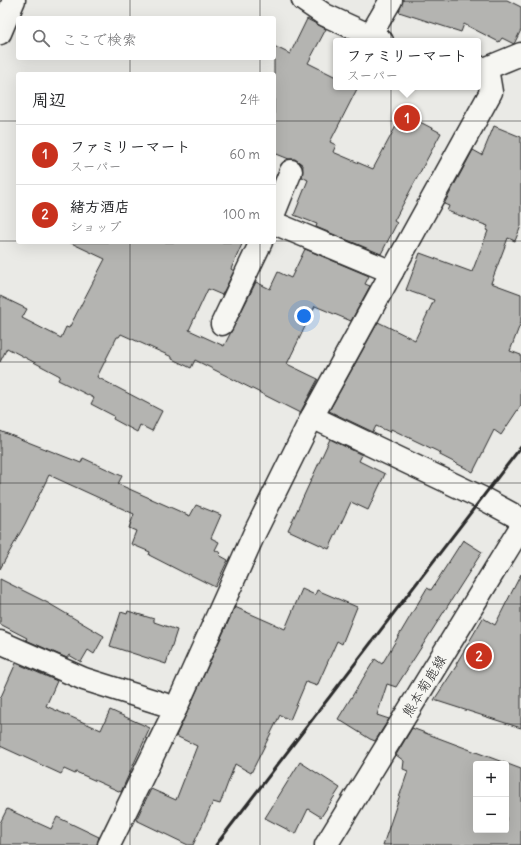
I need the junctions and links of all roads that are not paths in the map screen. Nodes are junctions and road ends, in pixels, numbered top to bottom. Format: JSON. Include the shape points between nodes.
{"nodes":[{"id":1,"x":14,"y":0,"type":"edge"},
{"id":2,"x":303,"y":0,"type":"edge"},
{"id":3,"x":391,"y":0,"type":"edge"},
{"id":4,"x":0,"y":33,"type":"edge"},
{"id":5,"x":376,"y":38,"type":"edge"},
{"id":6,"x":521,"y":54,"type":"edge"},
{"id":7,"x":482,"y":68,"type":"edge"},
{"id":8,"x":291,"y":171,"type":"dead end"},
{"id":9,"x":276,"y":208,"type":"edge"},
{"id":10,"x":276,"y":225,"type":"edge"},
{"id":11,"x":260,"y":244,"type":"edge"},
{"id":12,"x":392,"y":272,"type":"junction"},
{"id":13,"x":222,"y":324,"type":"dead end"},
{"id":14,"x":312,"y":417,"type":"junction"},
{"id":15,"x":521,"y":519,"type":"edge"},
{"id":16,"x":521,"y":527,"type":"edge"},
{"id":17,"x":0,"y":642,"type":"edge"},
{"id":18,"x":176,"y":708,"type":"junction"},
{"id":19,"x":109,"y":845,"type":"edge"},
{"id":20,"x":326,"y":845,"type":"edge"}],
"edges":[{"from":1,"to":4,"type":"street"},
{"from":2,"to":5,"type":"street","via":[[326,15]]},
{"from":3,"to":5,"type":"street"},
{"from":6,"to":7,"type":"street"},
{"from":7,"to":12,"type":"street","via":[[491,92]]},
{"from":8,"to":9,"type":"street"},
{"from":10,"to":12,"type":"street"},
{"from":11,"to":13,"type":"street"},
{"from":12,"to":14,"type":"street"},
{"from":14,"to":15,"type":"street"},
{"from":14,"to":18,"type":"street","via":[[255,532]]},
{"from":16,"to":20,"type":"street","name":"熊本菊鹿線"},
{"from":17,"to":18,"type":"street","via":[[84,679]]},
{"from":18,"to":19,"type":"street"}]}
